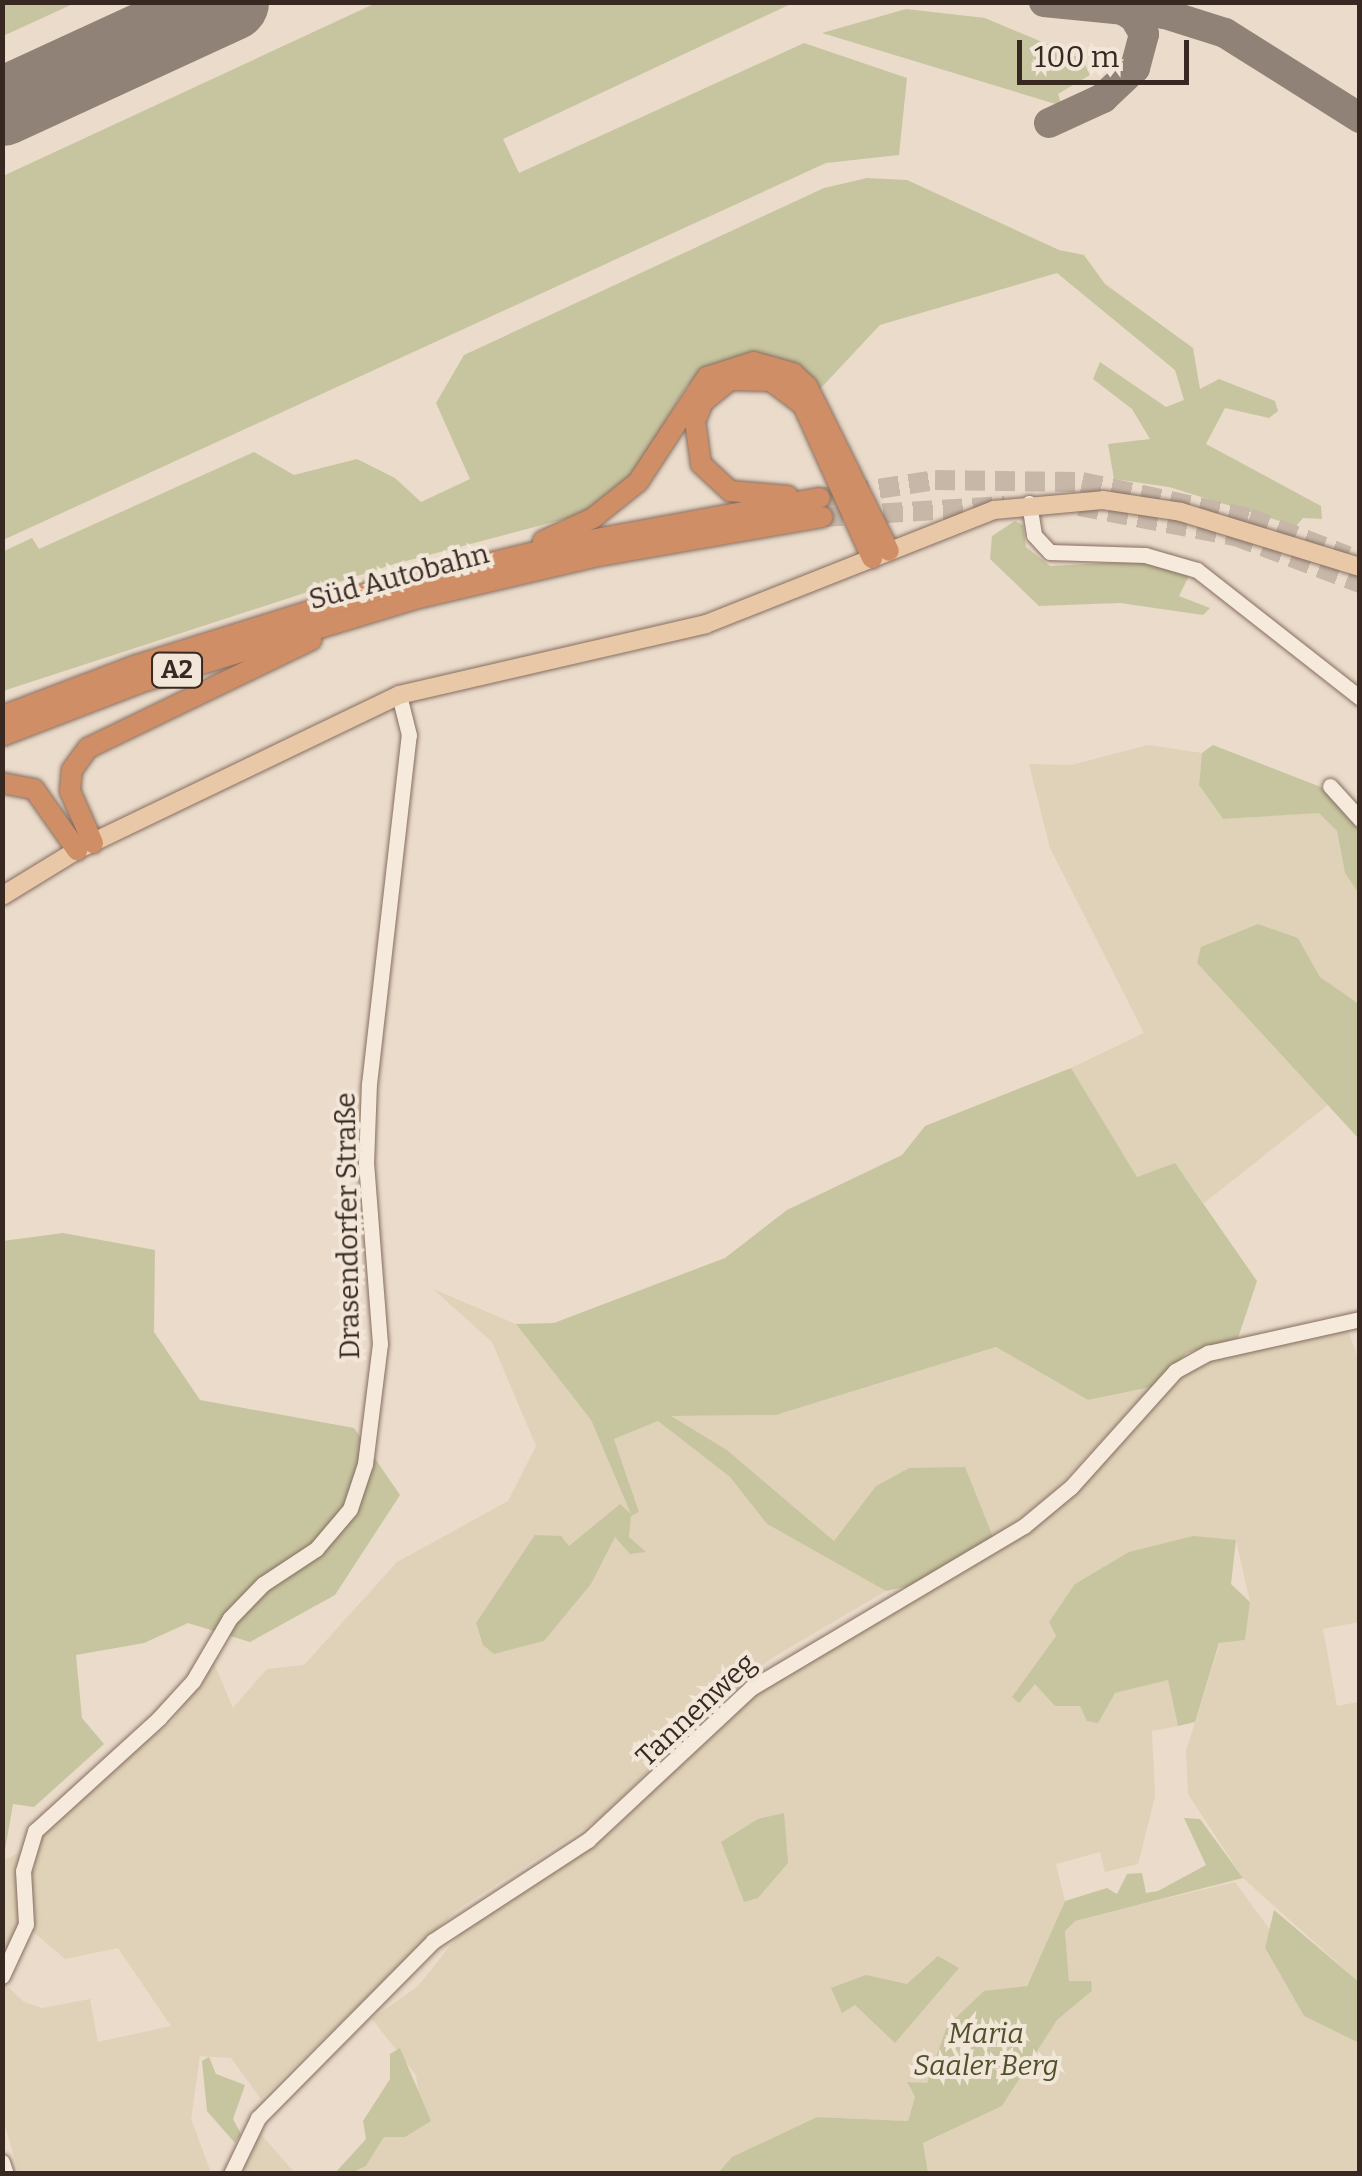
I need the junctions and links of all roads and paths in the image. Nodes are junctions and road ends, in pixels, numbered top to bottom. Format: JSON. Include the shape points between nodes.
{"nodes":[{"id":1,"x":1029,"y":503,"type":"junction"},
{"id":2,"x":821,"y":508,"type":"junction"},
{"id":3,"x":881,"y":554,"type":"junction"},
{"id":4,"x":504,"y":558,"type":"junction"},
{"id":5,"x":1360,"y":567,"type":"edge"},
{"id":6,"x":356,"y":615,"type":"junction"},
{"id":7,"x":399,"y":695,"type":"junction"},
{"id":8,"x":1360,"y":698,"type":"edge"},
{"id":9,"x":2,"y":716,"type":"edge"},
{"id":10,"x":2,"y":736,"type":"edge"},
{"id":11,"x":2,"y":784,"type":"edge"},
{"id":12,"x":1330,"y":786,"type":"dead end"},
{"id":13,"x":1360,"y":819,"type":"edge"},
{"id":14,"x":85,"y":847,"type":"junction"},
{"id":15,"x":2,"y":896,"type":"edge"},
{"id":16,"x":1360,"y":1319,"type":"edge"},
{"id":17,"x":2,"y":1976,"type":"edge"},
{"id":18,"x":2,"y":2162,"type":"edge"},
{"id":19,"x":6,"y":2174,"type":"edge"},
{"id":20,"x":231,"y":2174,"type":"edge"}],
"edges":[{"from":1,"to":3,"type":"main road","via":[[957,521]]},
{"from":1,"to":5,"type":"main road","via":[[1103,500],[1181,512]]},
{"from":1,"to":8,"type":"street","via":[[1034,536],[1050,552],[1145,556],[1197,570]]},
{"from":2,"to":3,"type":"highway","via":[[730,491],[709,476],[694,443],[703,402],[730,380],[748,376],[786,388],[819,432]]},
{"from":2,"to":4,"type":"highway","name":"Süd Autobahn","number":"A2"},
{"from":2,"to":6,"type":"highway","name":"Süd Autobahn","number":"A2"},
{"from":3,"to":4,"type":"highway","via":[[807,386],[793,373],[754,362],[721,369],[694,390],[654,460],[616,503]]},
{"from":3,"to":7,"type":"main road","via":[[706,624]]},
{"from":4,"to":9,"type":"highway","name":"Süd Autobahn","number":"A2","via":[[227,635]]},
{"from":6,"to":10,"type":"highway","name":"Süd Autobahn","number":"A2","via":[[139,683]]},
{"from":6,"to":14,"type":"highway","via":[[88,748],[72,770],[70,791]]},
{"from":7,"to":14,"type":"main road"},
{"from":7,"to":17,"type":"street","name":"Drasendorfer Straße","via":[[409,735],[369,1084],[366,1164],[380,1344],[365,1464],[350,1509],[316,1549],[263,1584],[230,1618],[193,1681],[159,1718],[35,1831],[23,1871],[26,1924]]},
{"from":11,"to":14,"type":"highway","via":[[34,789]]},
{"from":12,"to":13,"type":"street"},
{"from":14,"to":15,"type":"main road"},
{"from":16,"to":20,"type":"street","name":"Tannenweg","via":[[1208,1353],[1175,1370],[1071,1487],[1024,1526],[751,1688],[614,1819],[432,1942],[258,2118]]},
{"from":18,"to":19,"type":"street"}]}
